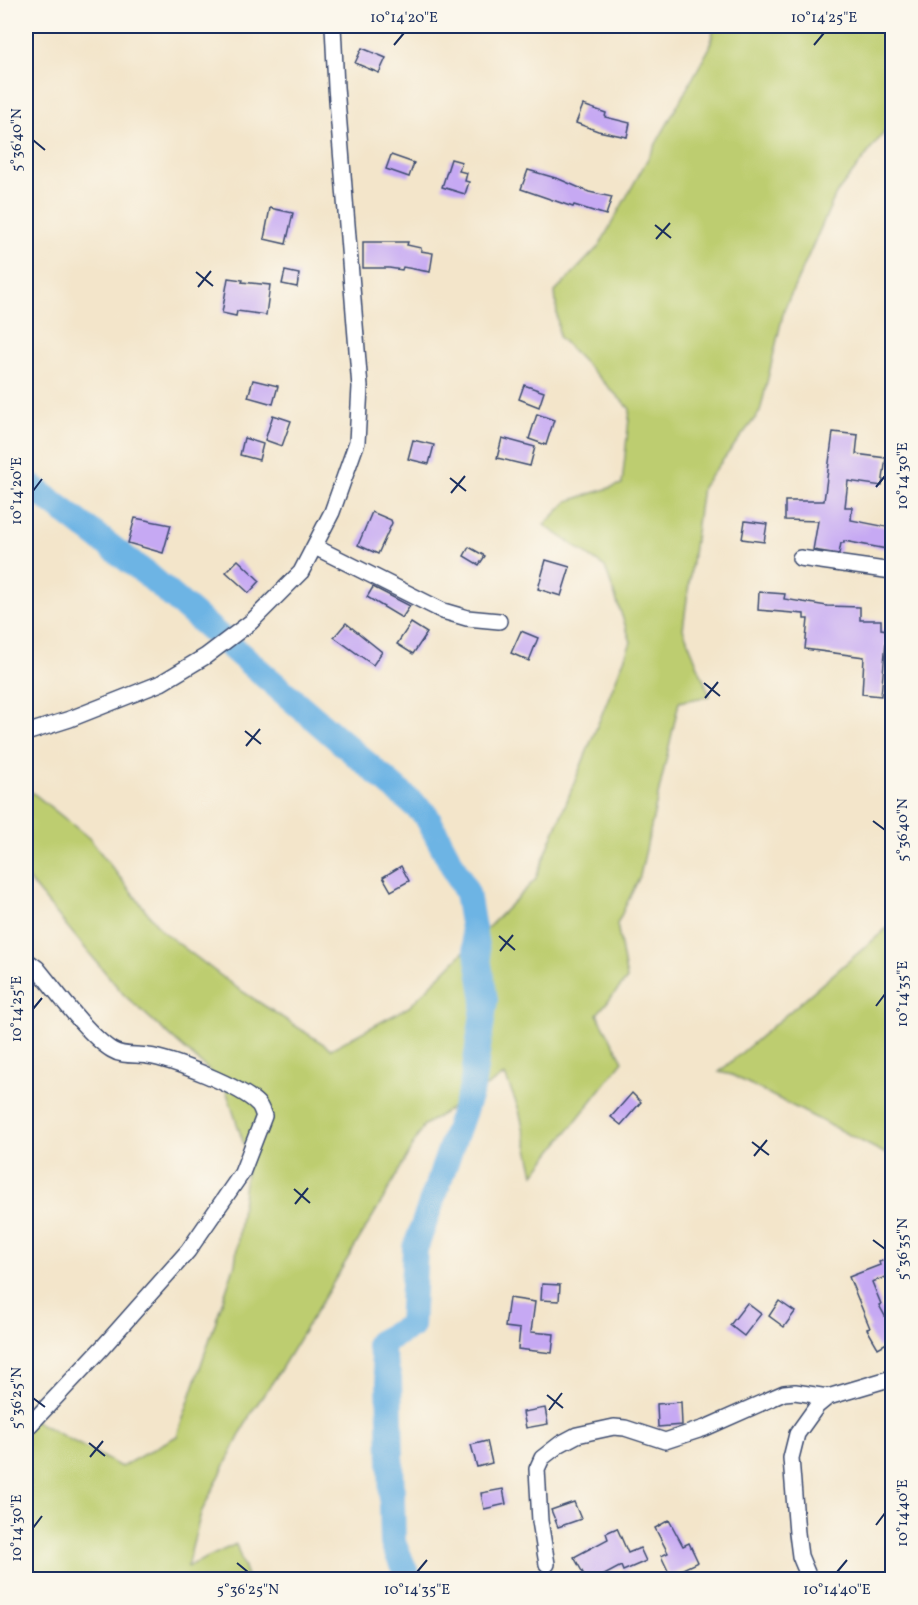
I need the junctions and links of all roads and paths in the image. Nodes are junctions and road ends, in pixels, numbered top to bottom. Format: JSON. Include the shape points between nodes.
{"nodes":[{"id":1,"x":333,"y":26,"type":"edge"},
{"id":2,"x":315,"y":547,"type":"junction"},
{"id":3,"x":800,"y":558,"type":"dead end"},
{"id":4,"x":892,"y":571,"type":"edge"},
{"id":5,"x":499,"y":621,"type":"dead end"},
{"id":6,"x":26,"y":733,"type":"edge"},
{"id":7,"x":26,"y":960,"type":"edge"},
{"id":8,"x":892,"y":1378,"type":"edge"},
{"id":9,"x":828,"y":1397,"type":"junction"},
{"id":10,"x":26,"y":1429,"type":"edge"},
{"id":11,"x":547,"y":1564,"type":"dead end"},
{"id":12,"x":810,"y":1580,"type":"edge"}],
"edges":[{"from":1,"to":2,"type":"street","via":[[360,387],[357,442]]},
{"from":2,"to":5,"type":"street","via":[[443,611]]},
{"from":2,"to":6,"type":"street","via":[[300,572],[251,622],[206,656],[161,683]]},
{"from":3,"to":4,"type":"street"},
{"from":7,"to":10,"type":"street","via":[[113,1051],[187,1066],[250,1097],[264,1116],[242,1173],[188,1251]]},
{"from":8,"to":9,"type":"street"},
{"from":9,"to":11,"type":"street","via":[[784,1393],[665,1441],[614,1427],[560,1443],[542,1458],[537,1469]]},
{"from":9,"to":12,"type":"street","via":[[807,1417],[797,1434],[791,1458],[800,1556]]}]}
